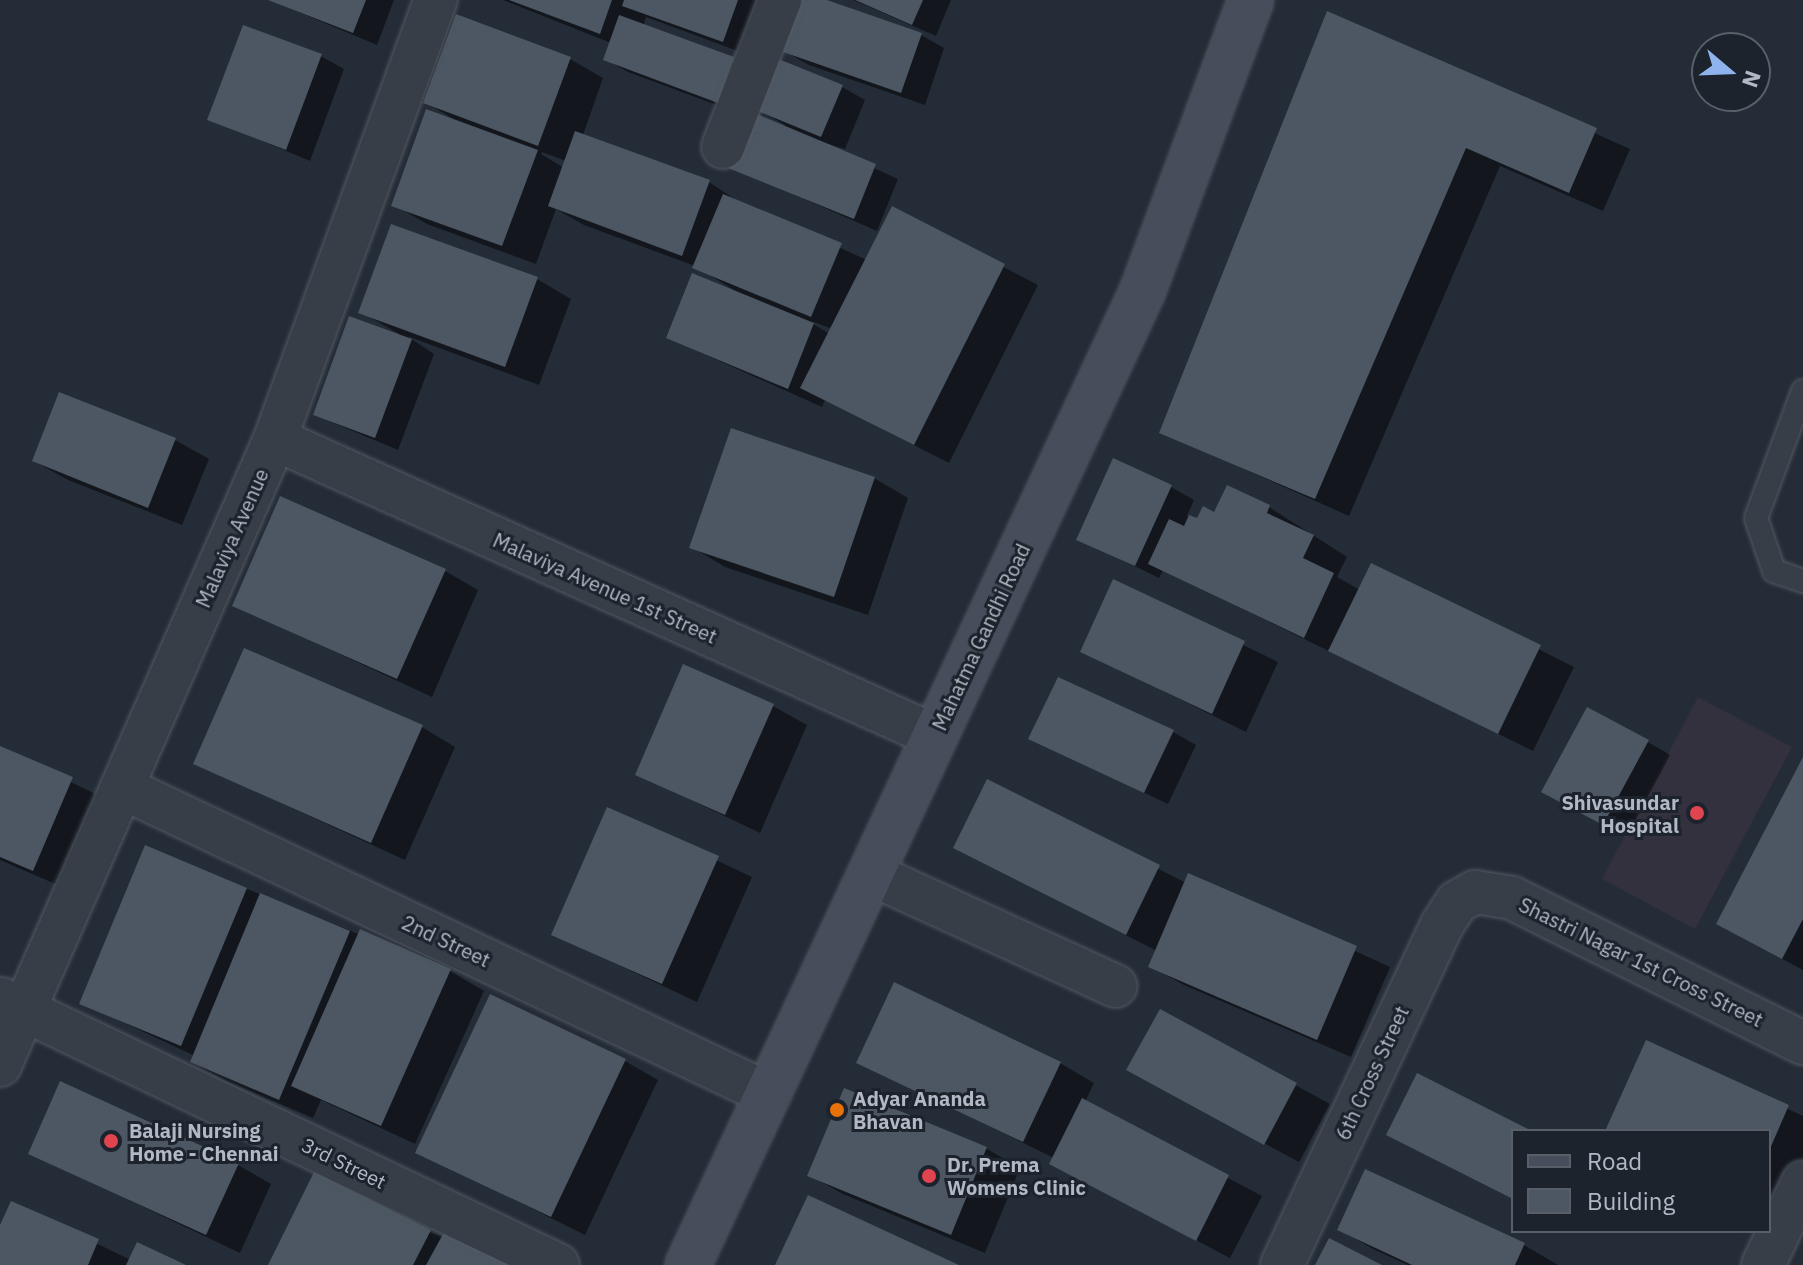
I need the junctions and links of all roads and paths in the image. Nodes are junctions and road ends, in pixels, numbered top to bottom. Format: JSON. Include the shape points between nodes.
{"nodes":[{"id":1,"x":436,"y":0,"type":"edge"},
{"id":2,"x":780,"y":0,"type":"edge"},
{"id":3,"x":1251,"y":0,"type":"edge"},
{"id":4,"x":723,"y":147,"type":"dead end"},
{"id":5,"x":1803,"y":391,"type":"edge"},
{"id":6,"x":275,"y":439,"type":"junction"},
{"id":7,"x":1803,"y":581,"type":"edge"},
{"id":8,"x":935,"y":736,"type":"junction"},
{"id":9,"x":123,"y":788,"type":"junction"},
{"id":10,"x":871,"y":874,"type":"junction"},
{"id":11,"x":1475,"y":892,"type":"joint"},
{"id":12,"x":1116,"y":986,"type":"dead end"},
{"id":13,"x":12,"y":1004,"type":"edge"},
{"id":14,"x":1803,"y":1043,"type":"edge"},
{"id":15,"x":0,"y":1065,"type":"edge"},
{"id":16,"x":769,"y":1094,"type":"junction"},
{"id":17,"x":1803,"y":1182,"type":"edge"},
{"id":18,"x":558,"y":1265,"type":"edge"},
{"id":19,"x":688,"y":1265,"type":"edge"},
{"id":20,"x":1282,"y":1265,"type":"edge"},
{"id":21,"x":1763,"y":1265,"type":"edge"}],
"edges":[{"from":1,"to":6,"type":"street","name":"Malaviya Avenue"},
{"from":2,"to":4,"type":"street"},
{"from":3,"to":8,"type":"main road","name":"Mahatma Gandhi Road","via":[[1143,290]]},
{"from":5,"to":7,"type":"lane","via":[[1756,518],[1774,571]]},
{"from":6,"to":8,"type":"street","name":"Malaviya Avenue 1st Street"},
{"from":6,"to":9,"type":"street","name":"Malaviya Avenue"},
{"from":8,"to":10,"type":"main road","name":"Mahatma Gandhi Road"},
{"from":9,"to":13,"type":"street","name":"Malaviya Avenue"},
{"from":9,"to":16,"type":"street","name":"2nd Street"},
{"from":10,"to":12,"type":"street"},
{"from":10,"to":16,"type":"main road","name":"Mahatma Gandhi Road"},
{"from":11,"to":14,"type":"street","name":"Shastri Nagar 1st Cross Street","via":[[1512,898]]},
{"from":11,"to":20,"type":"street","name":"6th Cross Street","via":[[1457,902],[1442,925]]},
{"from":13,"to":15,"type":"street","name":"Malaviya Avenue"},
{"from":13,"to":18,"type":"street","name":"3rd Street"},
{"from":16,"to":19,"type":"main road","name":"Mahatma Gandhi Road"},
{"from":17,"to":21,"type":"street"}]}
